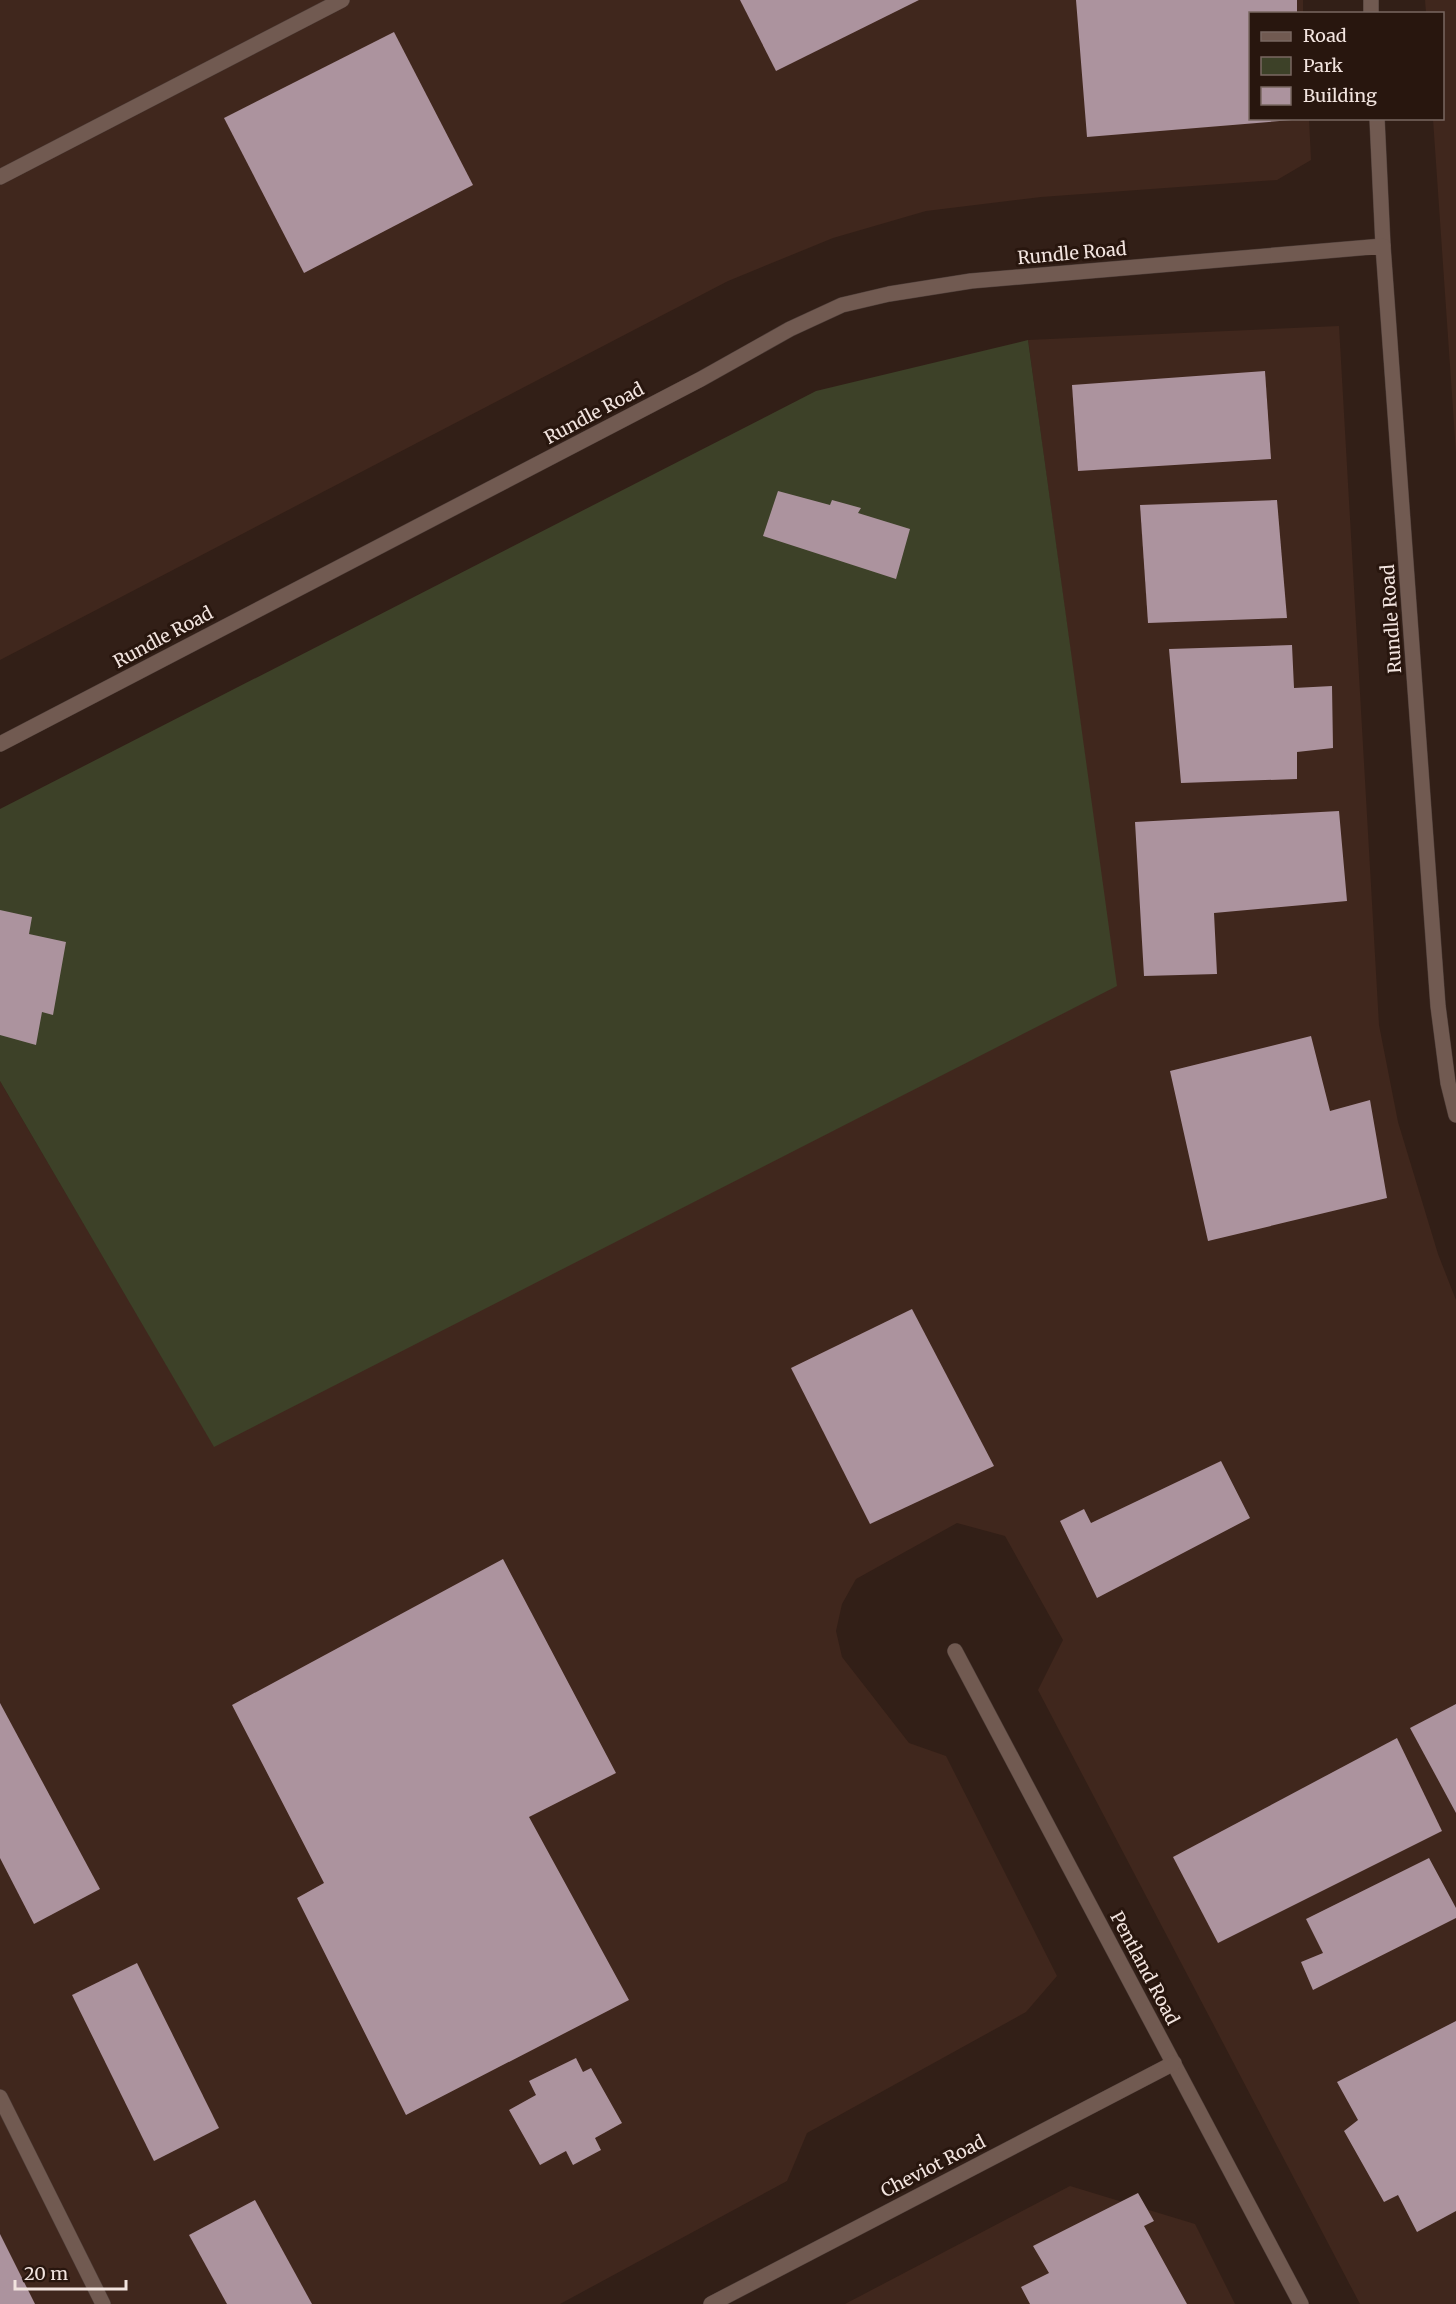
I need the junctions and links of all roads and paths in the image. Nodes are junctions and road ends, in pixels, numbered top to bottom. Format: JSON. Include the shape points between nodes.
{"nodes":[{"id":1,"x":342,"y":0,"type":"edge"},
{"id":2,"x":1377,"y":120,"type":"edge"},
{"id":3,"x":0,"y":177,"type":"edge"},
{"id":4,"x":1383,"y":246,"type":"junction"},
{"id":5,"x":0,"y":744,"type":"edge"},
{"id":6,"x":1456,"y":1114,"type":"edge"},
{"id":7,"x":955,"y":1651,"type":"dead end"},
{"id":8,"x":1174,"y":2063,"type":"junction"},
{"id":9,"x":0,"y":2097,"type":"edge"},
{"id":10,"x":104,"y":2304,"type":"edge"},
{"id":11,"x":711,"y":2304,"type":"edge"},
{"id":12,"x":1301,"y":2304,"type":"edge"}],
"edges":[{"from":1,"to":3,"type":"street"},
{"from":2,"to":4,"type":"street"},
{"from":4,"to":5,"type":"street","name":"Rundle Road","via":[[970,281],[842,305]]},
{"from":4,"to":6,"type":"street","name":"Rundle Road","via":[[1438,1006]]},
{"from":7,"to":8,"type":"street","name":"Pentland Road"},
{"from":8,"to":11,"type":"street","name":"Cheviot Road"},
{"from":8,"to":12,"type":"street","name":"Pentland Road"},
{"from":9,"to":10,"type":"street"}]}
